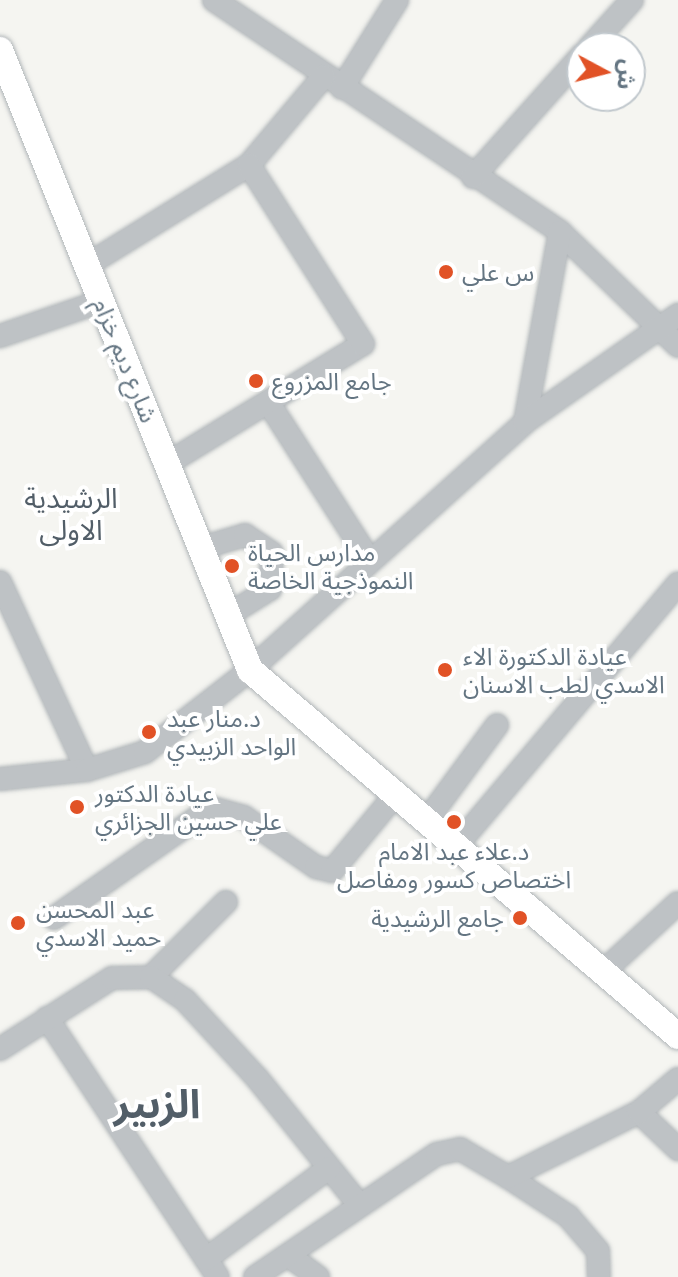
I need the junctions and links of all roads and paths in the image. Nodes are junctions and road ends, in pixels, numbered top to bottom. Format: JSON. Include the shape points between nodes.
{"nodes":[{"id":1,"x":214,"y":0,"type":"edge"},
{"id":2,"x":397,"y":0,"type":"edge"},
{"id":3,"x":632,"y":0,"type":"edge"},
{"id":4,"x":603,"y":32,"type":"edge"},
{"id":5,"x":0,"y":50,"type":"edge"},
{"id":6,"x":566,"y":73,"type":"edge"},
{"id":7,"x":333,"y":82,"type":"junction"},
{"id":8,"x":249,"y":165,"type":"junction"},
{"id":9,"x":473,"y":177,"type":"junction"},
{"id":10,"x":560,"y":232,"type":"junction"},
{"id":11,"x":87,"y":265,"type":"junction"},
{"id":12,"x":102,"y":301,"type":"junction"},
{"id":13,"x":670,"y":320,"type":"edge"},
{"id":14,"x":0,"y":336,"type":"edge"},
{"id":15,"x":678,"y":346,"type":"edge"},
{"id":16,"x":268,"y":402,"type":"junction"},
{"id":17,"x":525,"y":422,"type":"junction"},
{"id":18,"x":168,"y":463,"type":"junction"},
{"id":19,"x":201,"y":548,"type":"junction"},
{"id":20,"x":370,"y":561,"type":"junction"},
{"id":21,"x":0,"y":582,"type":"edge"},
{"id":22,"x":678,"y":584,"type":"edge"},
{"id":23,"x":228,"y":615,"type":"junction"},
{"id":24,"x":250,"y":670,"type":"junction"},
{"id":25,"x":497,"y":725,"type":"dead end"},
{"id":26,"x":87,"y":770,"type":"junction"},
{"id":27,"x":0,"y":779,"type":"edge"},
{"id":28,"x":396,"y":794,"type":"junction"},
{"id":29,"x":427,"y":820,"type":"junction"},
{"id":30,"x":458,"y":844,"type":"junction"},
{"id":31,"x":226,"y":902,"type":"dead end"},
{"id":32,"x":678,"y":903,"type":"edge"},
{"id":33,"x":54,"y":918,"type":"dead end"},
{"id":34,"x":604,"y":971,"type":"junction"},
{"id":35,"x":151,"y":977,"type":"junction"},
{"id":36,"x":47,"y":1018,"type":"junction"},
{"id":37,"x":678,"y":1036,"type":"edge"},
{"id":38,"x":0,"y":1049,"type":"edge"},
{"id":39,"x":678,"y":1079,"type":"edge"},
{"id":40,"x":639,"y":1112,"type":"junction"},
{"id":41,"x":678,"y":1149,"type":"edge"},
{"id":42,"x":329,"y":1168,"type":"junction"},
{"id":43,"x":508,"y":1177,"type":"junction"},
{"id":44,"x":357,"y":1202,"type":"junction"},
{"id":45,"x":289,"y":1256,"type":"junction"},
{"id":46,"x":216,"y":1273,"type":"edge"},
{"id":47,"x":255,"y":1277,"type":"edge"},
{"id":48,"x":318,"y":1277,"type":"edge"},
{"id":49,"x":599,"y":1277,"type":"edge"}],
"edges":[{"from":1,"to":7,"type":"street"},
{"from":2,"to":7,"type":"street"},
{"from":3,"to":4,"type":"street"},
{"from":5,"to":11,"type":"main road","name":"شارع ديم خزام"},
{"from":6,"to":9,"type":"street"},
{"from":7,"to":8,"type":"street"},
{"from":7,"to":9,"type":"street"},
{"from":8,"to":11,"type":"street"},
{"from":8,"to":16,"type":"street","via":[[363,344]]},
{"from":9,"to":10,"type":"street"},
{"from":10,"to":13,"type":"street"},
{"from":10,"to":17,"type":"street"},
{"from":11,"to":12,"type":"main road","name":"شارع ديم خزام"},
{"from":12,"to":14,"type":"street"},
{"from":12,"to":18,"type":"main road","name":"شارع ديم خزام"},
{"from":13,"to":15,"type":"street"},
{"from":13,"to":17,"type":"street"},
{"from":16,"to":18,"type":"street"},
{"from":16,"to":20,"type":"street"},
{"from":17,"to":20,"type":"street"},
{"from":18,"to":19,"type":"main road","name":"شارع ديم خزام"},
{"from":19,"to":23,"type":"main road","name":"شارع ديم خزام"},
{"from":19,"to":23,"type":"street","via":[[245,535],[272,553],[270,589]]},
{"from":20,"to":24,"type":"street"},
{"from":21,"to":26,"type":"street"},
{"from":22,"to":30,"type":"street"},
{"from":23,"to":24,"type":"main road","name":"شارع ديم خزام"},
{"from":24,"to":26,"type":"street","via":[[145,752]]},
{"from":24,"to":28,"type":"main road"},
{"from":25,"to":29,"type":"street"},
{"from":26,"to":27,"type":"street"},
{"from":28,"to":29,"type":"main road"},
{"from":28,"to":33,"type":"street","via":[[332,871],[316,867],[244,817],[211,808]]},
{"from":29,"to":30,"type":"main road"},
{"from":30,"to":34,"type":"main road"},
{"from":31,"to":35,"type":"street"},
{"from":32,"to":34,"type":"street"},
{"from":34,"to":37,"type":"main road"},
{"from":35,"to":36,"type":"street","via":[[112,978]]},
{"from":35,"to":42,"type":"street","via":[[185,1000]]},
{"from":36,"to":38,"type":"street"},
{"from":36,"to":46,"type":"street"},
{"from":39,"to":40,"type":"street"},
{"from":40,"to":41,"type":"street"},
{"from":40,"to":43,"type":"street"},
{"from":42,"to":44,"type":"street"},
{"from":42,"to":46,"type":"street"},
{"from":43,"to":44,"type":"street","via":[[460,1149],[437,1154]]},
{"from":43,"to":49,"type":"street","via":[[568,1216],[598,1251]]},
{"from":44,"to":45,"type":"street"},
{"from":45,"to":47,"type":"street"},
{"from":45,"to":48,"type":"street"}]}
